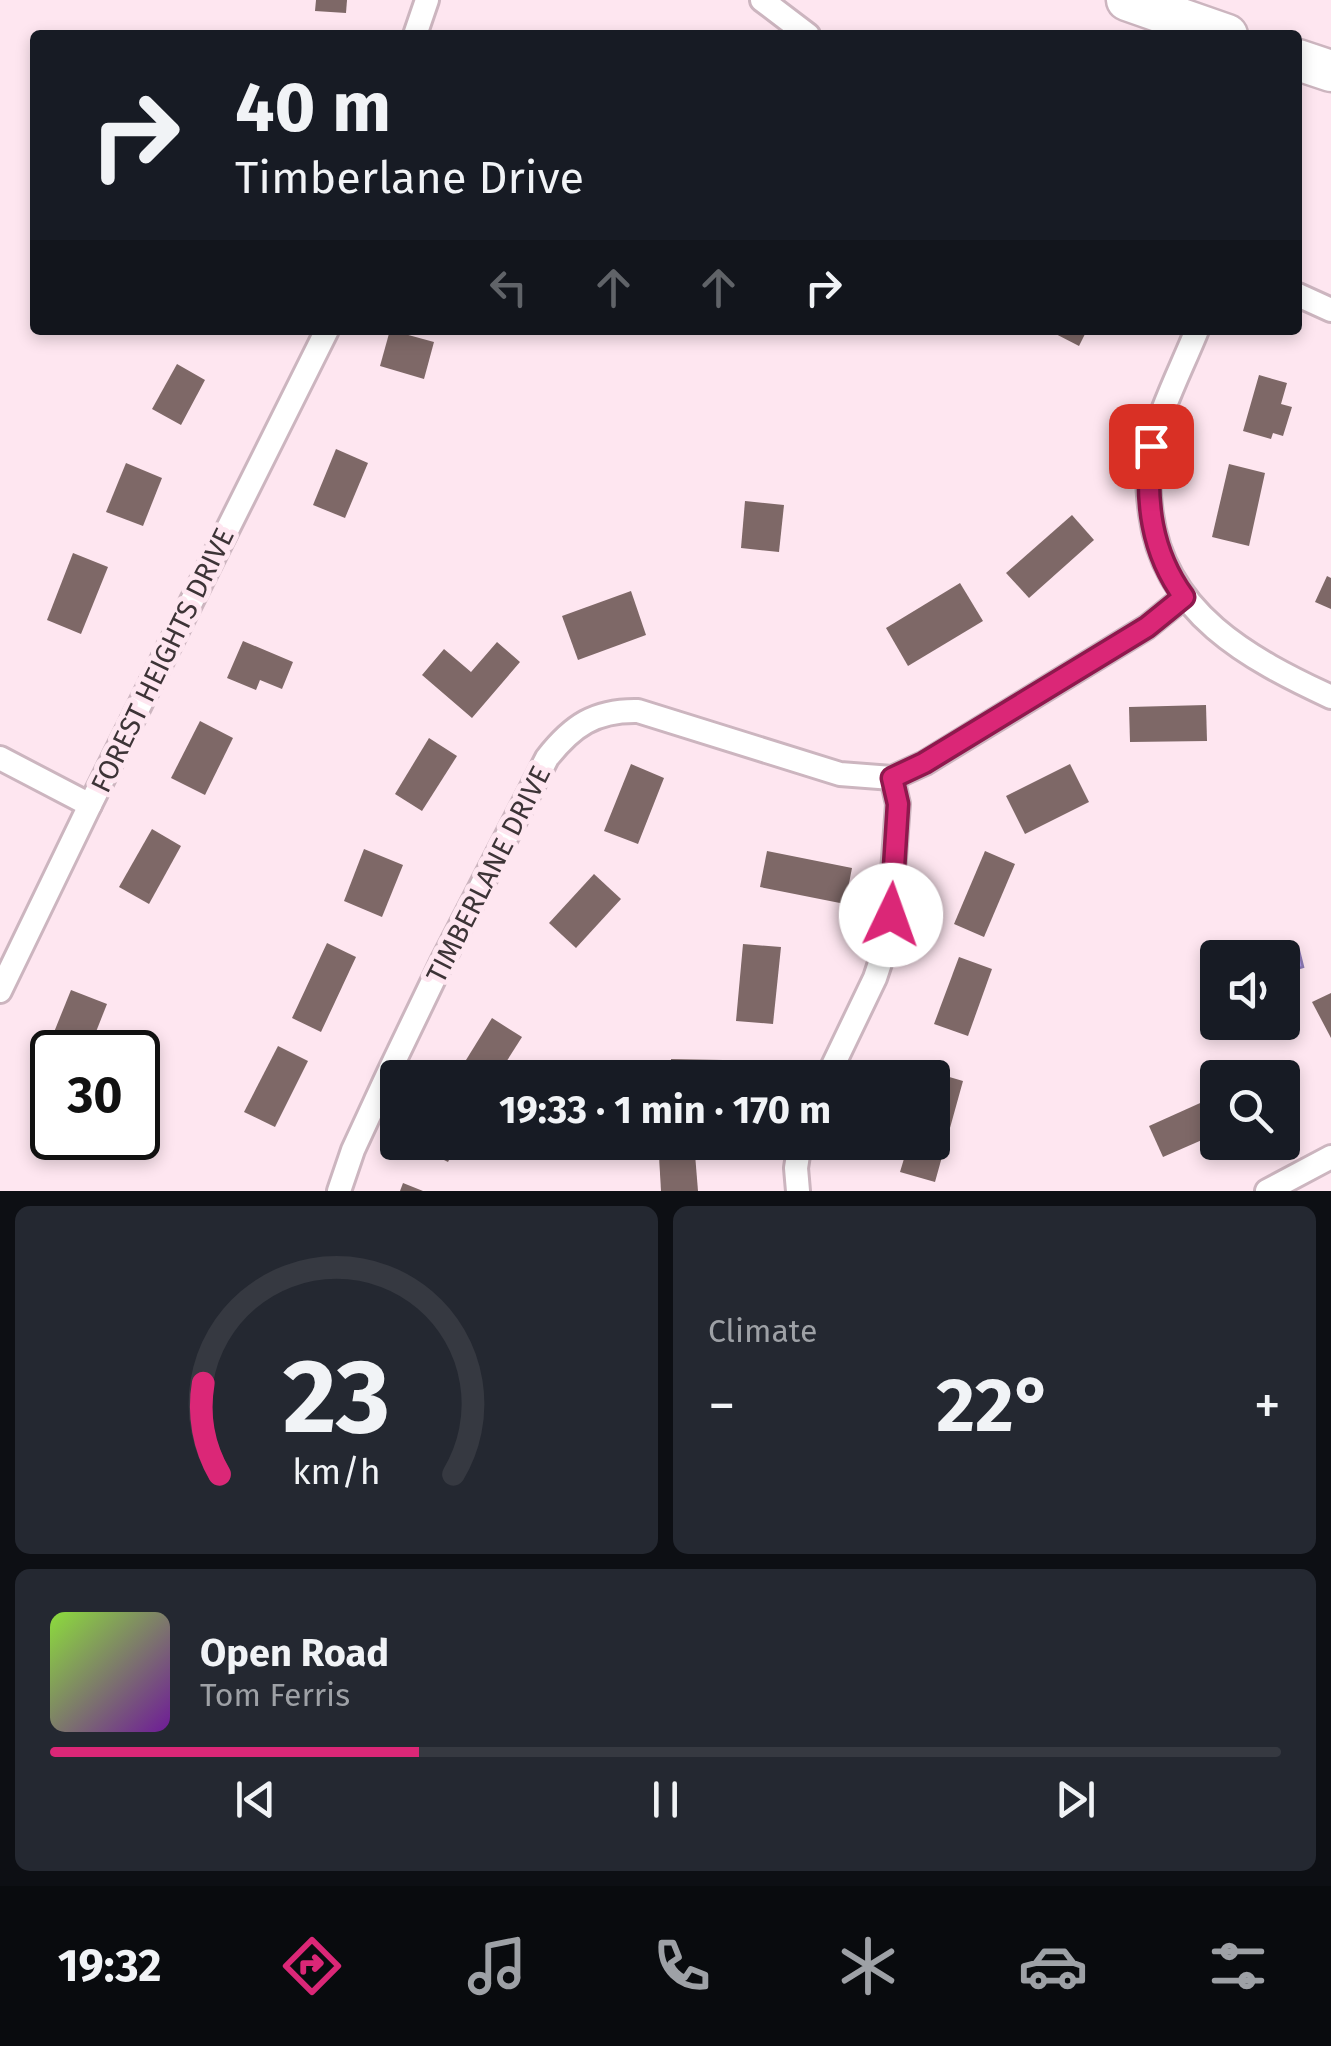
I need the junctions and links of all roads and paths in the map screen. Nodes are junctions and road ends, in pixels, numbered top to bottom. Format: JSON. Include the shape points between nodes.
{"nodes":[{"id":1,"x":427,"y":0,"type":"edge"},
{"id":2,"x":762,"y":0,"type":"edge"},
{"id":3,"x":1127,"y":0,"type":"edge"},
{"id":4,"x":417,"y":30,"type":"edge"},
{"id":5,"x":801,"y":30,"type":"edge"},
{"id":6,"x":1213,"y":30,"type":"edge"},
{"id":7,"x":1302,"y":61,"type":"edge"},
{"id":8,"x":1331,"y":72,"type":"edge"},
{"id":9,"x":1302,"y":297,"type":"edge"},
{"id":10,"x":1331,"y":310,"type":"edge"},
{"id":11,"x":324,"y":335,"type":"edge"},
{"id":12,"x":1195,"y":335,"type":"edge"},
{"id":13,"x":1184,"y":597,"type":"junction"},
{"id":14,"x":1331,"y":698,"type":"edge"},
{"id":15,"x":0,"y":758,"type":"edge"},
{"id":16,"x":892,"y":778,"type":"junction"},
{"id":17,"x":90,"y":804,"type":"junction"},
{"id":18,"x":0,"y":991,"type":"edge"},
{"id":19,"x":836,"y":1060,"type":"edge"},
{"id":20,"x":1331,"y":1157,"type":"edge"},
{"id":21,"x":797,"y":1160,"type":"edge"},
{"id":22,"x":338,"y":1191,"type":"edge"},
{"id":23,"x":798,"y":1191,"type":"edge"},
{"id":24,"x":1267,"y":1191,"type":"edge"}],
"edges":[{"from":1,"to":4,"type":"street"},
{"from":2,"to":5,"type":"street"},
{"from":3,"to":6,"type":"highway"},
{"from":7,"to":8,"type":"highway"},
{"from":9,"to":10,"type":"street"},
{"from":11,"to":17,"type":"street","name":"FOREST HEIGHTS DRIVE"},
{"from":12,"to":13,"type":"street","via":[[1151,446],[1148,470],[1160,554]]},
{"from":13,"to":14,"type":"street","via":[[1252,656]]},
{"from":13,"to":16,"type":"street","via":[[1131,637]]},
{"from":15,"to":17,"type":"street"},
{"from":16,"to":19,"type":"street","via":[[898,804],[888,939]]},
{"from":16,"to":22,"type":"street","name":"TIMBERLANE DRIVE","via":[[840,774],[638,711],[608,713],[578,726],[548,758],[450,947]]},
{"from":17,"to":18,"type":"street","name":"FOREST HEIGHTS DRIVE"},
{"from":20,"to":24,"type":"street"},
{"from":21,"to":23,"type":"street"}]}
